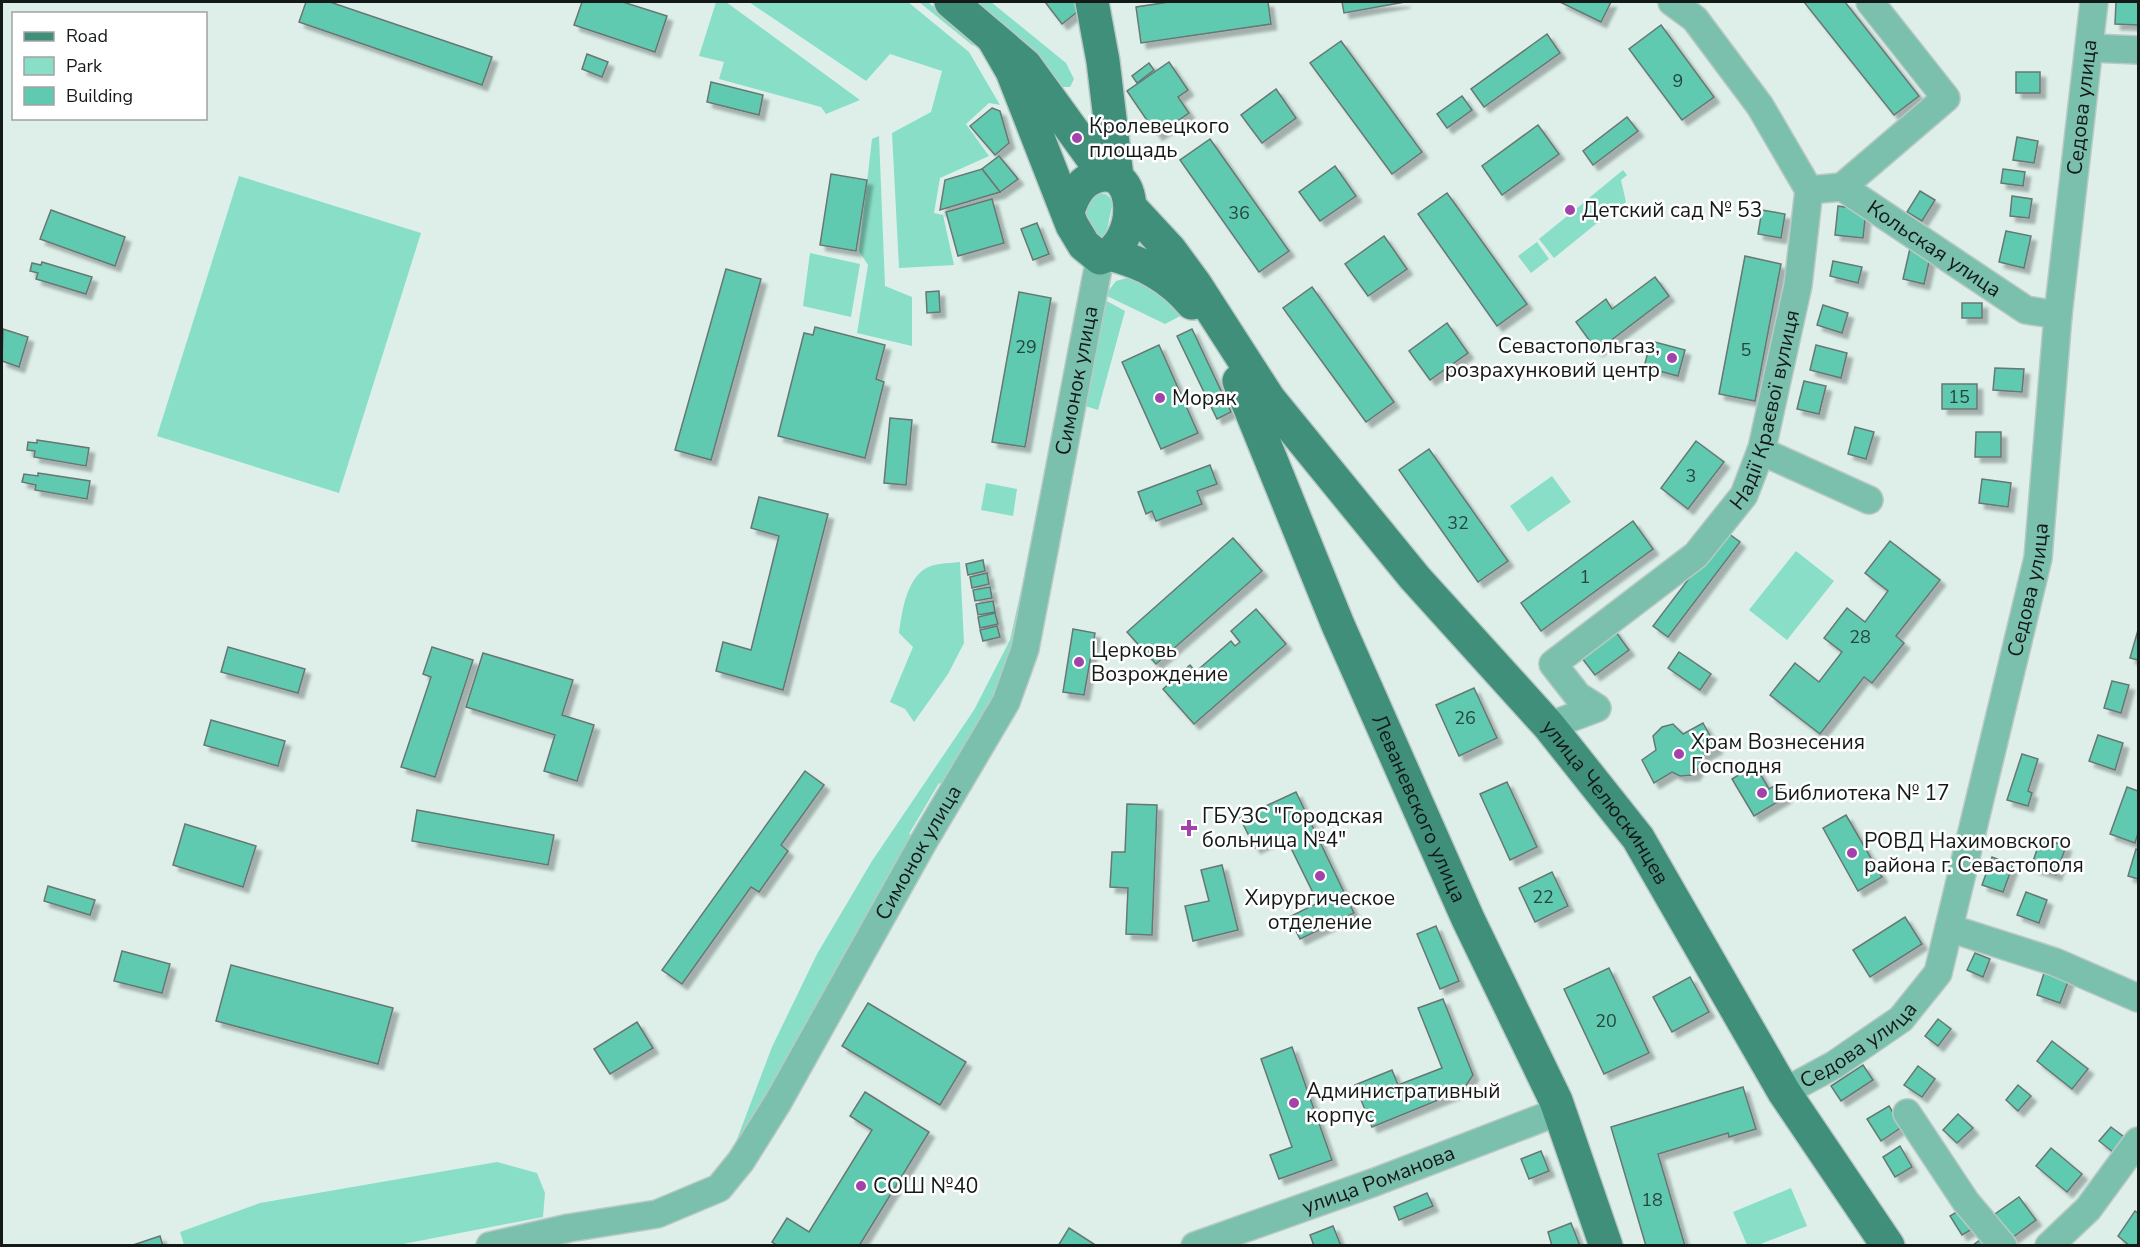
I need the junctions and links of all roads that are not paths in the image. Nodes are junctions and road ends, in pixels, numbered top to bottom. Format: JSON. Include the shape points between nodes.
{"nodes":[{"id":1,"x":951,"y":2,"type":"edge"},
{"id":2,"x":1092,"y":2,"type":"edge"},
{"id":3,"x":1672,"y":2,"type":"edge"},
{"id":4,"x":1869,"y":2,"type":"edge"},
{"id":5,"x":2094,"y":2,"type":"edge"},
{"id":6,"x":993,"y":38,"type":"junction"},
{"id":7,"x":2091,"y":48,"type":"junction"},
{"id":8,"x":2139,"y":50,"type":"edge"},
{"id":9,"x":1111,"y":176,"type":"junction"},
{"id":10,"x":1842,"y":187,"type":"junction"},
{"id":11,"x":1809,"y":190,"type":"junction"},
{"id":12,"x":1131,"y":208,"type":"junction"},
{"id":13,"x":1068,"y":212,"type":"junction"},
{"id":14,"x":1105,"y":256,"type":"junction"},
{"id":15,"x":2058,"y":315,"type":"junction"},
{"id":16,"x":1260,"y":404,"type":"junction"},
{"id":17,"x":1761,"y":451,"type":"junction"},
{"id":18,"x":1869,"y":500,"type":"dead end"},
{"id":19,"x":1549,"y":726,"type":"junction"},
{"id":20,"x":1949,"y":928,"type":"junction"},
{"id":21,"x":2139,"y":998,"type":"edge"},
{"id":22,"x":1784,"y":1092,"type":"junction"},
{"id":23,"x":1560,"y":1111,"type":"junction"},
{"id":24,"x":1907,"y":1113,"type":"dead end"},
{"id":25,"x":2139,"y":1141,"type":"edge"},
{"id":26,"x":1189,"y":1240,"type":"edge"},
{"id":27,"x":490,"y":1245,"type":"edge"},
{"id":28,"x":1606,"y":1245,"type":"edge"},
{"id":29,"x":1888,"y":1245,"type":"edge"},
{"id":30,"x":2003,"y":1245,"type":"edge"},
{"id":31,"x":2049,"y":1245,"type":"edge"}],
"edges":[{"from":1,"to":6,"type":"main road"},
{"from":2,"to":9,"type":"main road","via":[[1103,61]]},
{"from":3,"to":11,"type":"street","via":[[1695,19],[1760,106]]},
{"from":4,"to":10,"type":"street","via":[[1946,98]]},
{"from":5,"to":7,"type":"street","name":"Седова улица"},
{"from":6,"to":9,"type":"main road","via":[[1025,65]]},
{"from":6,"to":13,"type":"main road","via":[[1011,71]]},
{"from":7,"to":8,"type":"street"},
{"from":7,"to":15,"type":"street","name":"Седова улица"},
{"from":9,"to":12,"type":"main road","via":[[1126,190]]},
{"from":9,"to":13,"type":"main road","via":[[1089,179],[1072,198]]},
{"from":10,"to":11,"type":"street"},
{"from":10,"to":15,"type":"street","name":"Кольская улица","via":[[2026,310]]},
{"from":11,"to":17,"type":"street","name":"Надії Краєвої вулиця","via":[[1798,285]]},
{"from":12,"to":14,"type":"main road","via":[[1121,243]]},
{"from":12,"to":16,"type":"main road","via":[[1195,284]]},
{"from":13,"to":14,"type":"main road","via":[[1077,236],[1092,253]]},
{"from":14,"to":16,"type":"main road","name":"Леваневского улица","via":[[1148,268],[1180,289],[1198,309]]},
{"from":14,"to":27,"type":"street","name":"Симонок улица","via":[[1026,649],[1006,702],[778,1102],[719,1188],[657,1214]]},
{"from":15,"to":20,"type":"street","name":"Седова улица","via":[[2038,558]]},
{"from":16,"to":19,"type":"main road","name":"улица Челюскинцев"},
{"from":16,"to":23,"type":"main road","name":"Леваневского улица","via":[[1338,625],[1468,919]]},
{"from":17,"to":18,"type":"street"},
{"from":17,"to":19,"type":"street","name":"Надії Краєвої вулиця","via":[[1744,495],[1696,555],[1553,663],[1578,696],[1597,708]]},
{"from":19,"to":22,"type":"main road","name":"улица Челюскинцев","via":[[1638,838]]},
{"from":20,"to":21,"type":"street","via":[[2055,962]]},
{"from":20,"to":22,"type":"street","name":"Седова улица","via":[[1938,973],[1901,1019],[1834,1065]]},
{"from":22,"to":29,"type":"main road","name":"улица Челюскинцев"},
{"from":23,"to":26,"type":"street","name":"улица Романова","via":[[1375,1182]]},
{"from":23,"to":28,"type":"main road","name":"Леваневского улица"},
{"from":24,"to":30,"type":"street","via":[[1966,1202]]},
{"from":25,"to":31,"type":"street","via":[[2088,1209]]}]}
